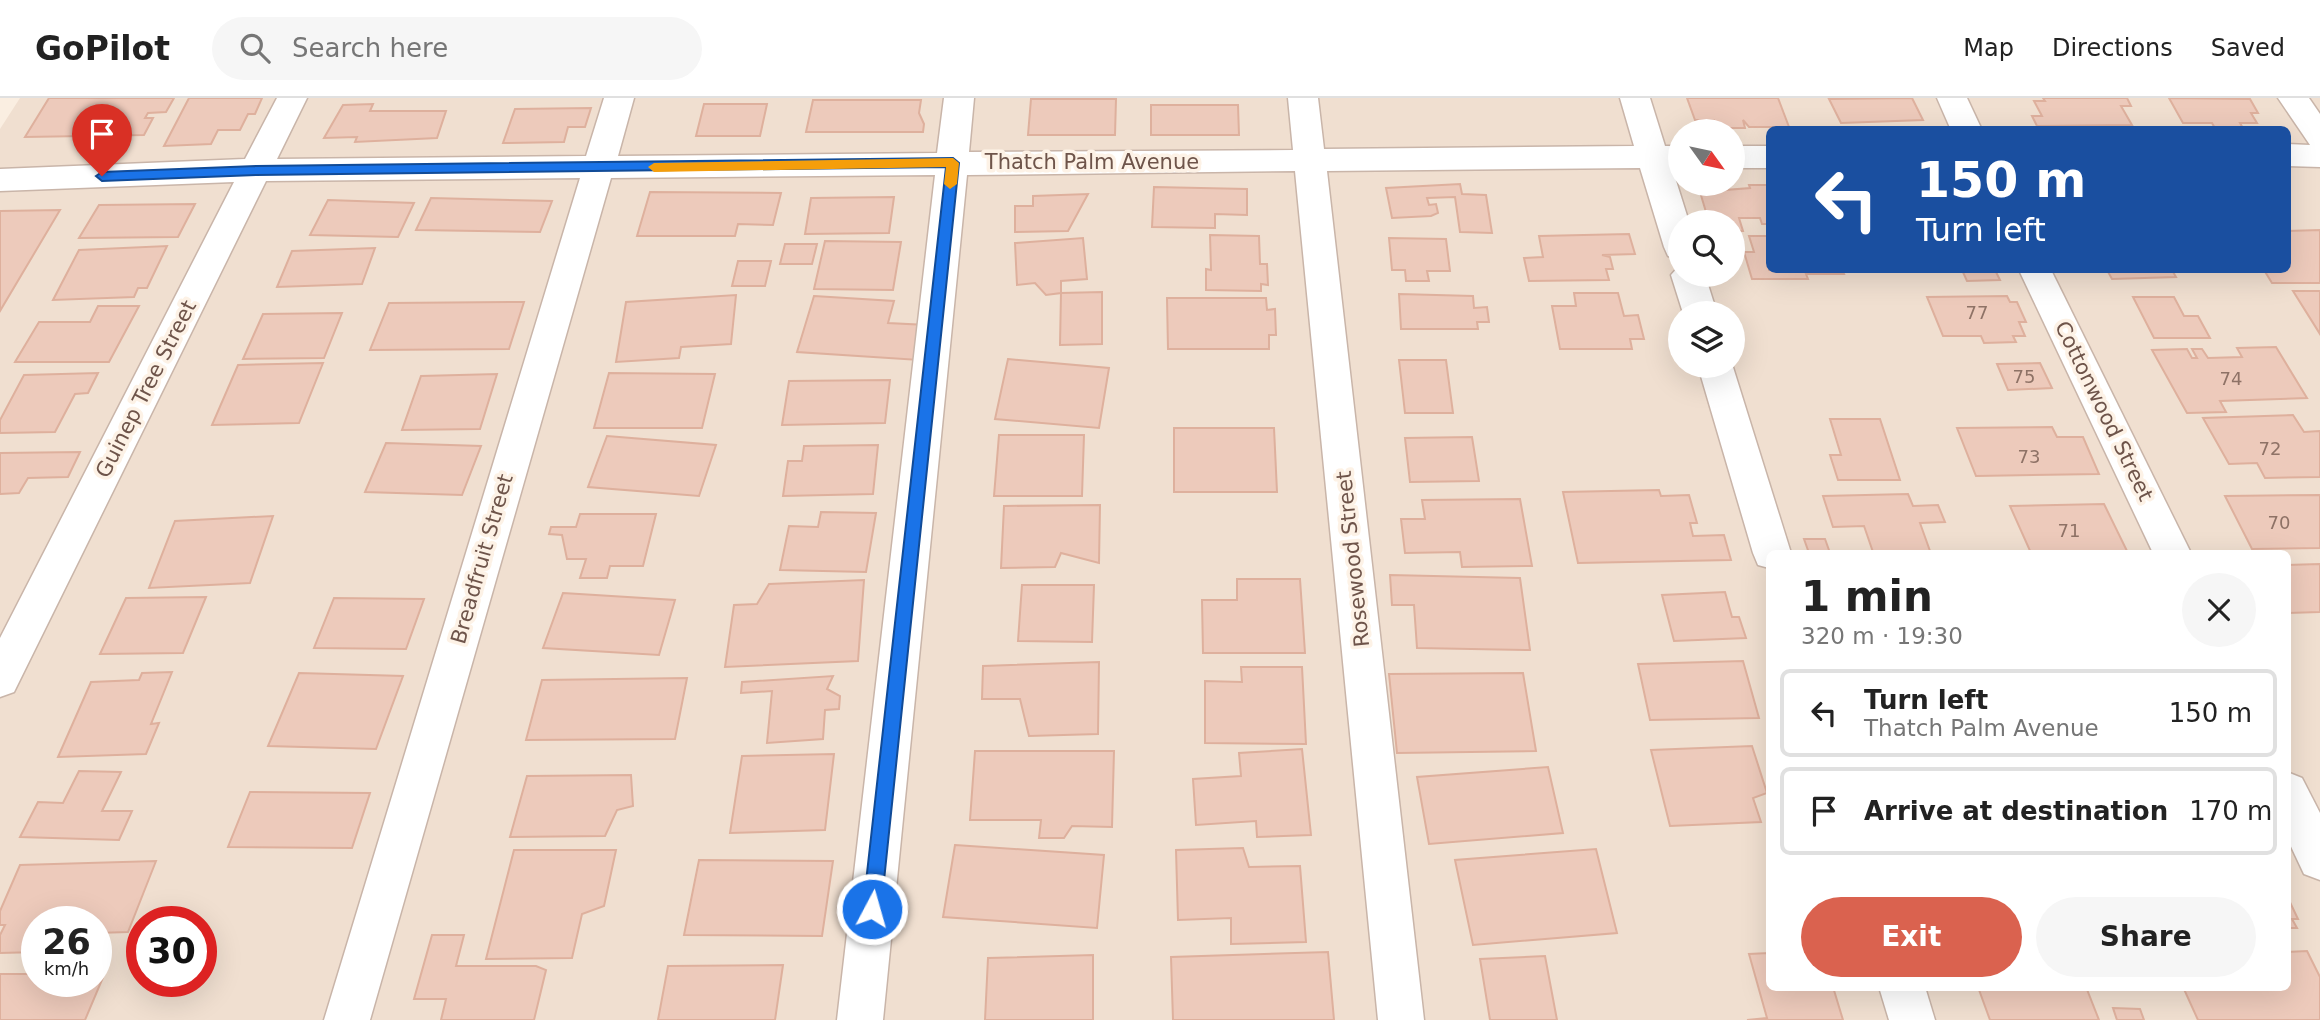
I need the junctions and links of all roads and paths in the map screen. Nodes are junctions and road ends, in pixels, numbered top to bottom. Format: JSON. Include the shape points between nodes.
{"nodes":[{"id":1,"x":292,"y":98,"type":"edge"},
{"id":2,"x":619,"y":98,"type":"edge"},
{"id":3,"x":959,"y":98,"type":"edge"},
{"id":4,"x":1303,"y":98,"type":"edge"},
{"id":5,"x":1635,"y":98,"type":"edge"},
{"id":6,"x":1952,"y":98,"type":"edge"},
{"id":7,"x":2293,"y":98,"type":"edge"},
{"id":8,"x":1965,"y":126,"type":"edge"},
{"id":9,"x":2320,"y":137,"type":"edge"},
{"id":10,"x":2291,"y":155,"type":"edge"},
{"id":11,"x":2320,"y":156,"type":"edge"},
{"id":12,"x":1667,"y":157,"type":"edge"},
{"id":13,"x":1745,"y":157,"type":"edge"},
{"id":14,"x":1766,"y":157,"type":"edge"},
{"id":15,"x":1311,"y":162,"type":"junction"},
{"id":16,"x":953,"y":163,"type":"junction"},
{"id":17,"x":597,"y":167,"type":"junction"},
{"id":18,"x":256,"y":170,"type":"junction"},
{"id":19,"x":0,"y":180,"type":"edge"},
{"id":20,"x":1675,"y":210,"type":"edge"},
{"id":21,"x":2036,"y":273,"type":"edge"},
{"id":22,"x":1720,"y":378,"type":"edge"},
{"id":23,"x":1771,"y":550,"type":"edge"},
{"id":24,"x":2171,"y":550,"type":"edge"},
{"id":25,"x":0,"y":679,"type":"edge"},
{"id":26,"x":2291,"y":800,"type":"edge"},
{"id":27,"x":2320,"y":859,"type":"edge"},
{"id":28,"x":1903,"y":991,"type":"edge"},
{"id":29,"x":347,"y":1020,"type":"edge"},
{"id":30,"x":860,"y":1020,"type":"edge"},
{"id":31,"x":1401,"y":1020,"type":"edge"},
{"id":32,"x":1912,"y":1020,"type":"edge"}],
"edges":[{"from":1,"to":18,"type":"street","name":"Guinep Tree Street"},
{"from":2,"to":17,"type":"street","name":"Breadfruit Street"},
{"from":3,"to":16,"type":"street"},
{"from":4,"to":15,"type":"street","name":"Rosewood Street"},
{"from":5,"to":12,"type":"street"},
{"from":6,"to":8,"type":"street"},
{"from":7,"to":9,"type":"street"},
{"from":10,"to":11,"type":"street"},
{"from":12,"to":15,"type":"street","name":"Thatch Palm Avenue"},
{"from":12,"to":20,"type":"street"},
{"from":13,"to":14,"type":"street"},
{"from":15,"to":16,"type":"street","name":"Thatch Palm Avenue"},
{"from":15,"to":31,"type":"street","name":"Rosewood Street"},
{"from":16,"to":17,"type":"street","name":"Thatch Palm Avenue"},
{"from":16,"to":30,"type":"street"},
{"from":17,"to":18,"type":"street","name":"Thatch Palm Avenue"},
{"from":17,"to":29,"type":"street","name":"Breadfruit Street"},
{"from":18,"to":19,"type":"street","name":"Thatch Palm Avenue"},
{"from":18,"to":25,"type":"street","name":"Guinep Tree Street"},
{"from":21,"to":24,"type":"street","name":"Cottonwood Street"},
{"from":22,"to":23,"type":"street"},
{"from":26,"to":27,"type":"street"},
{"from":28,"to":32,"type":"street"}]}
